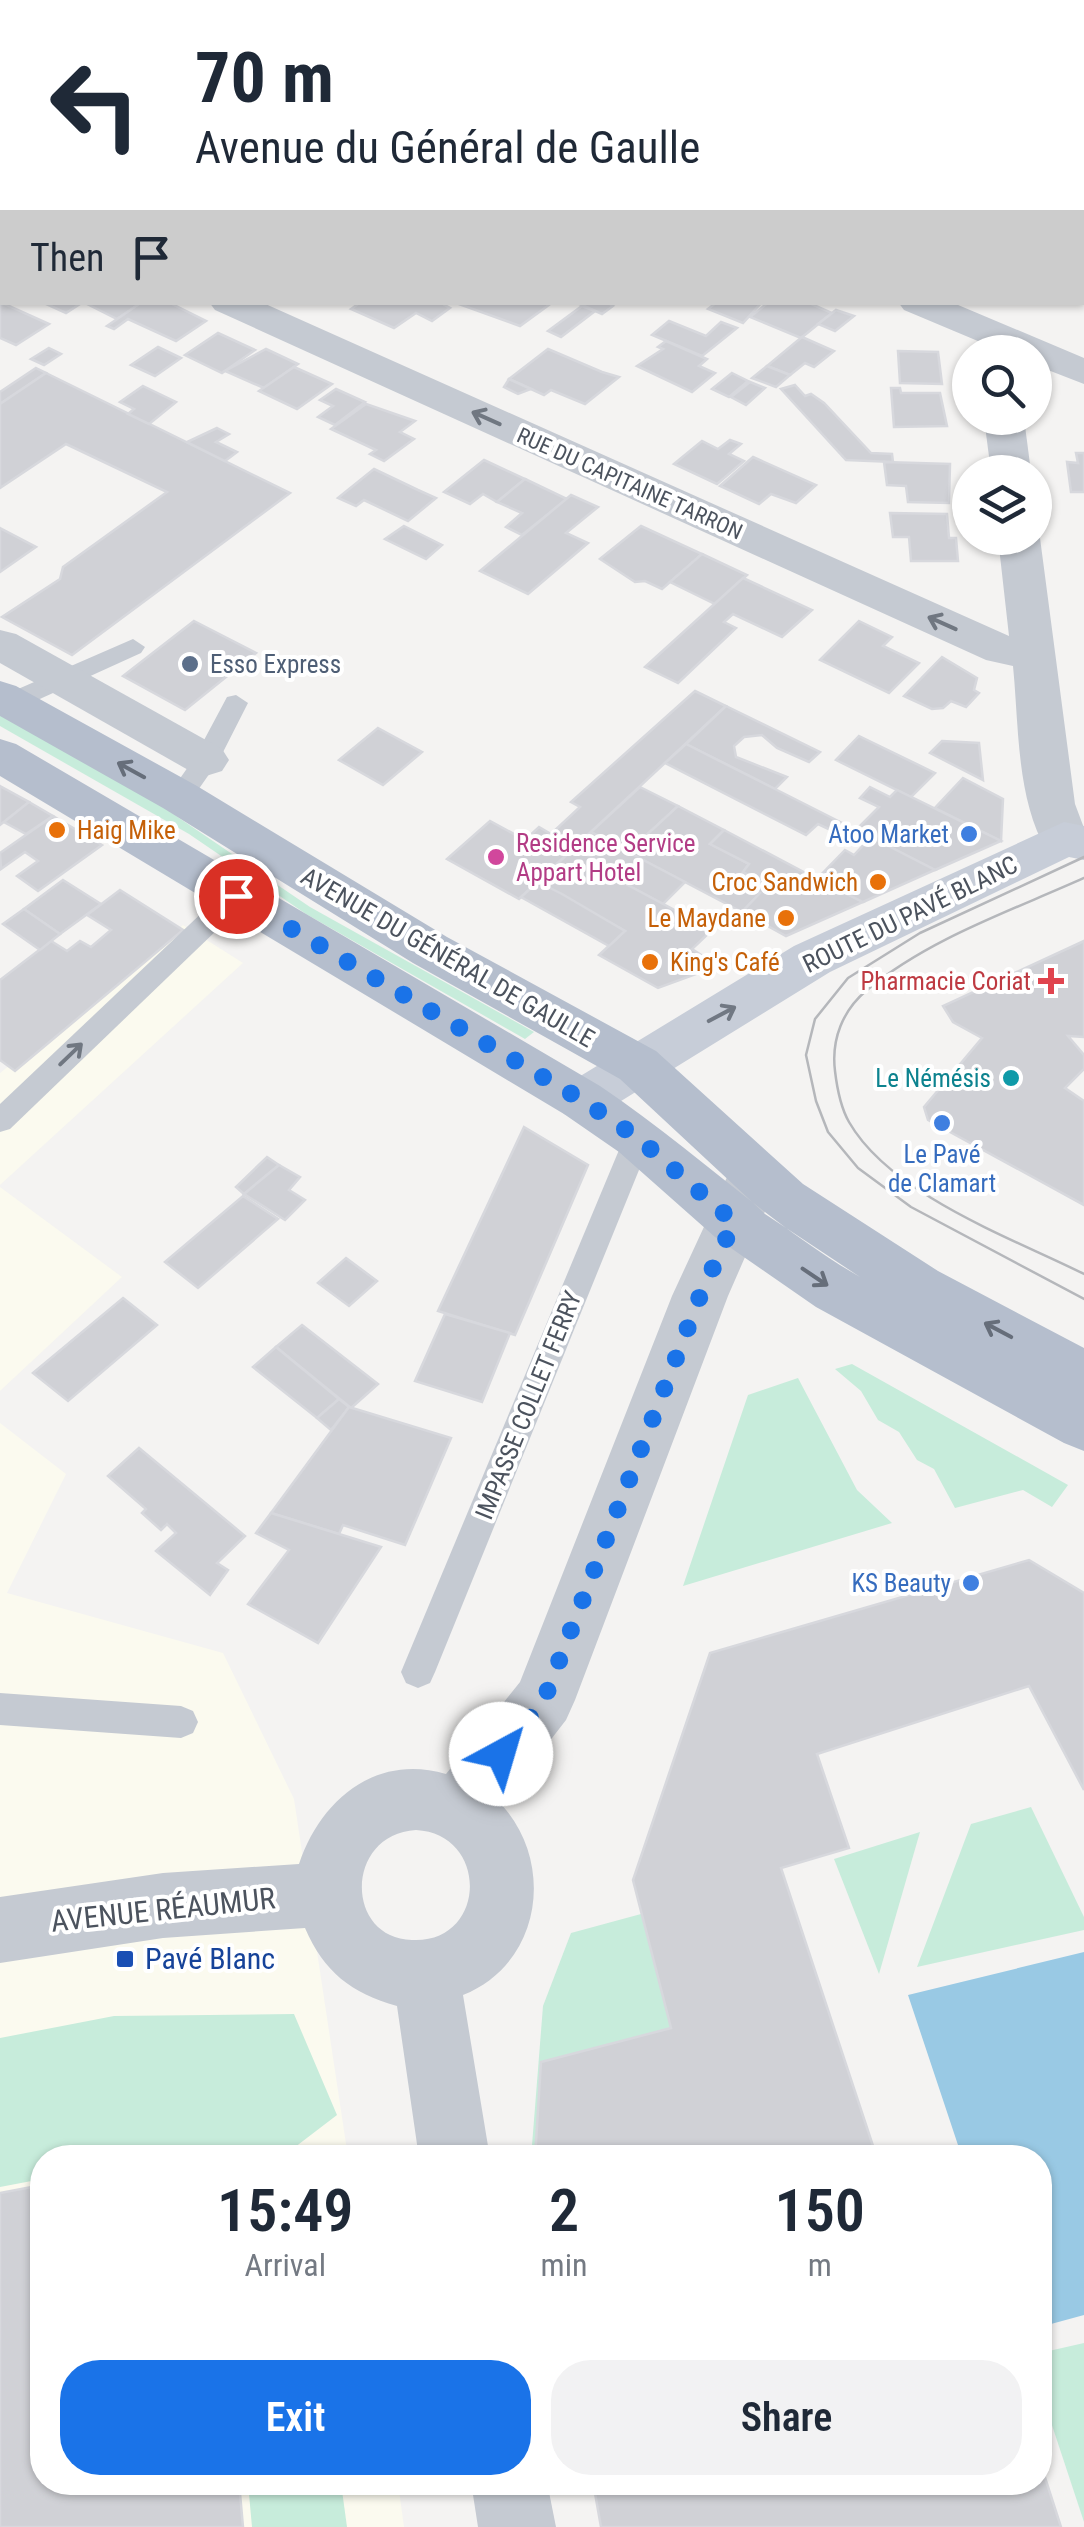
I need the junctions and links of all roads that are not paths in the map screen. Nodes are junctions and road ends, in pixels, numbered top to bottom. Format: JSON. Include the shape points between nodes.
{"nodes":[{"id":1,"x":235,"y":305,"type":"edge"},
{"id":2,"x":925,"y":305,"type":"edge"},
{"id":3,"x":993,"y":329,"type":"edge"},
{"id":4,"x":1084,"y":372,"type":"edge"},
{"id":5,"x":1021,"y":555,"type":"edge"},
{"id":6,"x":0,"y":644,"type":"edge"},
{"id":7,"x":134,"y":647,"type":"dead end"},
{"id":8,"x":1034,"y":654,"type":"junction"},
{"id":9,"x":62,"y":680,"type":"junction"},
{"id":10,"x":5,"y":699,"type":"edge"},
{"id":11,"x":236,"y":702,"type":"dead end"},
{"id":12,"x":0,"y":756,"type":"edge"},
{"id":13,"x":193,"y":779,"type":"junction"},
{"id":14,"x":1074,"y":841,"type":"edge"},
{"id":15,"x":236,"y":896,"type":"junction"},
{"id":16,"x":638,"y":1065,"type":"junction"},
{"id":17,"x":582,"y":1100,"type":"junction"},
{"id":18,"x":0,"y":1121,"type":"edge"},
{"id":19,"x":638,"y":1138,"type":"junction"},
{"id":20,"x":745,"y":1198,"type":"junction"},
{"id":21,"x":1084,"y":1376,"type":"edge"},
{"id":22,"x":1084,"y":1426,"type":"edge"},
{"id":23,"x":418,"y":1672,"type":"dead end"},
{"id":24,"x":0,"y":1710,"type":"edge"},
{"id":25,"x":181,"y":1722,"type":"dead end"},
{"id":26,"x":458,"y":1809,"type":"junction"},
{"id":27,"x":327,"y":1896,"type":"junction"},
{"id":28,"x":0,"y":1930,"type":"edge"},
{"id":29,"x":426,"y":1973,"type":"junction"},
{"id":30,"x":454,"y":2145,"type":"edge"},
{"id":31,"x":511,"y":2495,"type":"edge"},
{"id":32,"x":516,"y":2527,"type":"edge"}],
"edges":[{"from":8,"to":1,"type":"street","name":"RUE DU CAPITAINE TARRON","one_way":true,"via":[[1002,650]]},
{"from":2,"to":3,"type":"street"},
{"from":3,"to":4,"type":"street"},
{"from":5,"to":8,"type":"street"},
{"from":6,"to":9,"type":"street"},
{"from":7,"to":9,"type":"lane"},
{"from":8,"to":14,"type":"street","via":[[1052,804]]},
{"from":9,"to":10,"type":"lane"},
{"from":9,"to":13,"type":"street"},
{"from":13,"to":10,"type":"main road","name":"AVENUE DU GÉNÉRAL DE GAULLE","one_way":true},
{"from":11,"to":13,"type":"lane"},
{"from":12,"to":15,"type":"main road","name":"AVENUE DU GÉNÉRAL DE GAULLE"},
{"from":13,"to":16,"type":"main road","name":"AVENUE DU GÉNÉRAL DE GAULLE","via":[[430,950]]},
{"from":16,"to":14,"type":"main road","name":"ROUTE DU PAVÉ BLANC","one_way":true,"via":[[812,959]]},
{"from":15,"to":17,"type":"main road","name":"AVENUE DU GÉNÉRAL DE GAULLE"},
{"from":18,"to":15,"type":"lane","one_way":true},
{"from":16,"to":17,"type":"main road"},
{"from":16,"to":20,"type":"main road","name":"AVENUE DU GÉNÉRAL DE GAULLE"},
{"from":17,"to":19,"type":"main road","name":"AVENUE DU GÉNÉRAL DE GAULLE"},
{"from":19,"to":20,"type":"main road","name":"AVENUE DU GÉNÉRAL DE GAULLE"},
{"from":19,"to":23,"type":"lane","name":"IMPASSE COLLET FERRY"},
{"from":21,"to":20,"type":"main road","name":"AVENUE DU GÉNÉRAL DE GAULLE","one_way":true,"via":[[918,1287],[784,1199]]},
{"from":20,"to":22,"type":"main road","name":"AVENUE DU GÉNÉRAL DE GAULLE","one_way":true,"via":[[836,1291]]},
{"from":20,"to":26,"type":"street","via":[[700,1296],[544,1700]]},
{"from":24,"to":25,"type":"lane"},
{"from":26,"to":27,"type":"street","via":[[405,1801],[368,1816],[339,1845]]},
{"from":26,"to":29,"type":"street","via":[[496,1846],[504,1899],[476,1948]]},
{"from":27,"to":28,"type":"street","name":"AVENUE RÉAUMUR","via":[[160,1904]]},
{"from":27,"to":29,"type":"street","via":[[348,1946],[370,1963]]},
{"from":29,"to":30,"type":"street"},
{"from":31,"to":32,"type":"street"}]}
